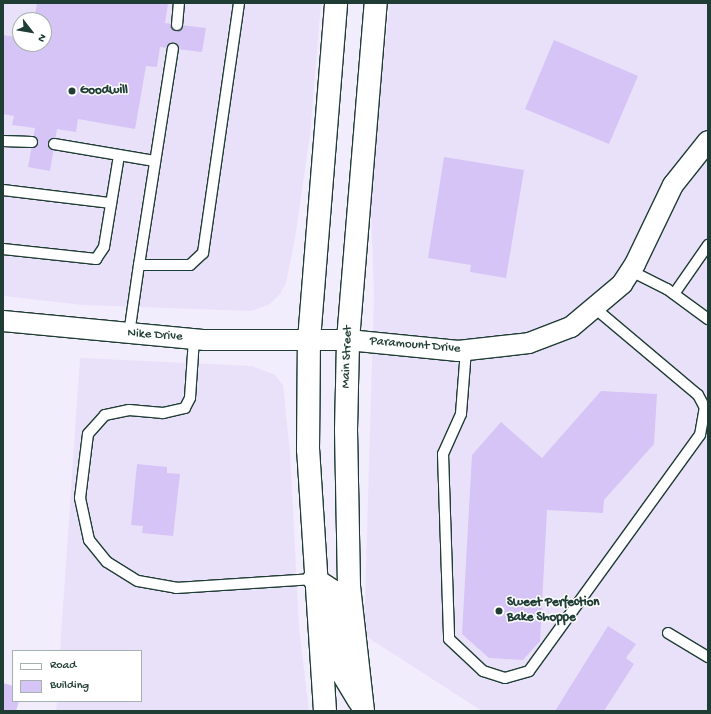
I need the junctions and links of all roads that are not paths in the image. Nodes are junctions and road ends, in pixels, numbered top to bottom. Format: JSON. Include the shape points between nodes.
{"nodes":[{"id":1,"x":179,"y":3,"type":"edge"},
{"id":2,"x":239,"y":3,"type":"edge"},
{"id":3,"x":336,"y":3,"type":"edge"},
{"id":4,"x":376,"y":3,"type":"edge"},
{"id":5,"x":177,"y":24,"type":"dead end"},
{"id":6,"x":174,"y":49,"type":"dead end"},
{"id":7,"x":3,"y":141,"type":"edge"},
{"id":8,"x":708,"y":141,"type":"edge"},
{"id":9,"x":32,"y":142,"type":"dead end"},
{"id":10,"x":54,"y":144,"type":"dead end"},
{"id":11,"x":119,"y":156,"type":"junction"},
{"id":12,"x":155,"y":161,"type":"junction"},
{"id":13,"x":3,"y":190,"type":"edge"},
{"id":14,"x":111,"y":203,"type":"junction"},
{"id":15,"x":708,"y":245,"type":"edge"},
{"id":16,"x":3,"y":249,"type":"edge"},
{"id":17,"x":139,"y":265,"type":"junction"},
{"id":18,"x":631,"y":271,"type":"junction"},
{"id":19,"x":674,"y":294,"type":"junction"},
{"id":20,"x":596,"y":309,"type":"junction"},
{"id":21,"x":708,"y":319,"type":"edge"},
{"id":22,"x":3,"y":321,"type":"edge"},
{"id":23,"x":129,"y":334,"type":"junction"},
{"id":24,"x":194,"y":339,"type":"junction"},
{"id":25,"x":308,"y":340,"type":"junction"},
{"id":26,"x":348,"y":340,"type":"junction"},
{"id":27,"x":466,"y":350,"type":"junction"},
{"id":28,"x":314,"y":579,"type":"junction"},
{"id":29,"x":668,"y":633,"type":"dead end"},
{"id":30,"x":708,"y":657,"type":"edge"},
{"id":31,"x":363,"y":710,"type":"edge"},
{"id":32,"x":325,"y":711,"type":"edge"}],
"edges":[{"from":1,"to":5,"type":"lane"},
{"from":2,"to":17,"type":"lane","via":[[203,253],[190,265]]},
{"from":3,"to":25,"type":"main road"},
{"from":4,"to":26,"type":"main road","name":"Main Street"},
{"from":6,"to":12,"type":"lane"},
{"from":7,"to":9,"type":"lane"},
{"from":8,"to":18,"type":"street","name":"Paramount Drive","via":[[673,185]]},
{"from":10,"to":11,"type":"lane"},
{"from":11,"to":12,"type":"lane"},
{"from":11,"to":14,"type":"lane"},
{"from":12,"to":17,"type":"lane"},
{"from":13,"to":14,"type":"lane"},
{"from":14,"to":16,"type":"lane","via":[[104,247],[96,260]]},
{"from":15,"to":19,"type":"lane"},
{"from":17,"to":23,"type":"lane"},
{"from":18,"to":19,"type":"lane"},
{"from":18,"to":20,"type":"street","name":"Paramount Drive"},
{"from":19,"to":21,"type":"lane"},
{"from":20,"to":27,"type":"street","name":"Paramount Drive","via":[[550,337],[511,346]]},
{"from":20,"to":27,"type":"lane","via":[[698,395],[705,408],[700,434],[529,672],[505,678],[483,671],[449,639],[443,454],[461,414]]},
{"from":22,"to":23,"type":"street","name":"Nike Drive"},
{"from":23,"to":24,"type":"street","name":"Nike Drive"},
{"from":24,"to":25,"type":"street","name":"Nike Drive"},
{"from":24,"to":28,"type":"lane","via":[[190,398],[185,408],[163,413],[129,410],[105,415],[88,434],[80,498],[89,540],[107,562],[138,581],[176,588]]},
{"from":25,"to":26,"type":"street","name":"Paramount Drive"},
{"from":25,"to":28,"type":"main road","via":[[308,450]]},
{"from":26,"to":27,"type":"street","name":"Paramount Drive"},
{"from":26,"to":31,"type":"main road","name":"Main Street","via":[[349,586]]},
{"from":28,"to":31,"type":"main road","via":[[334,592],[343,674]]},
{"from":28,"to":32,"type":"main road"},
{"from":29,"to":30,"type":"lane"}]}
